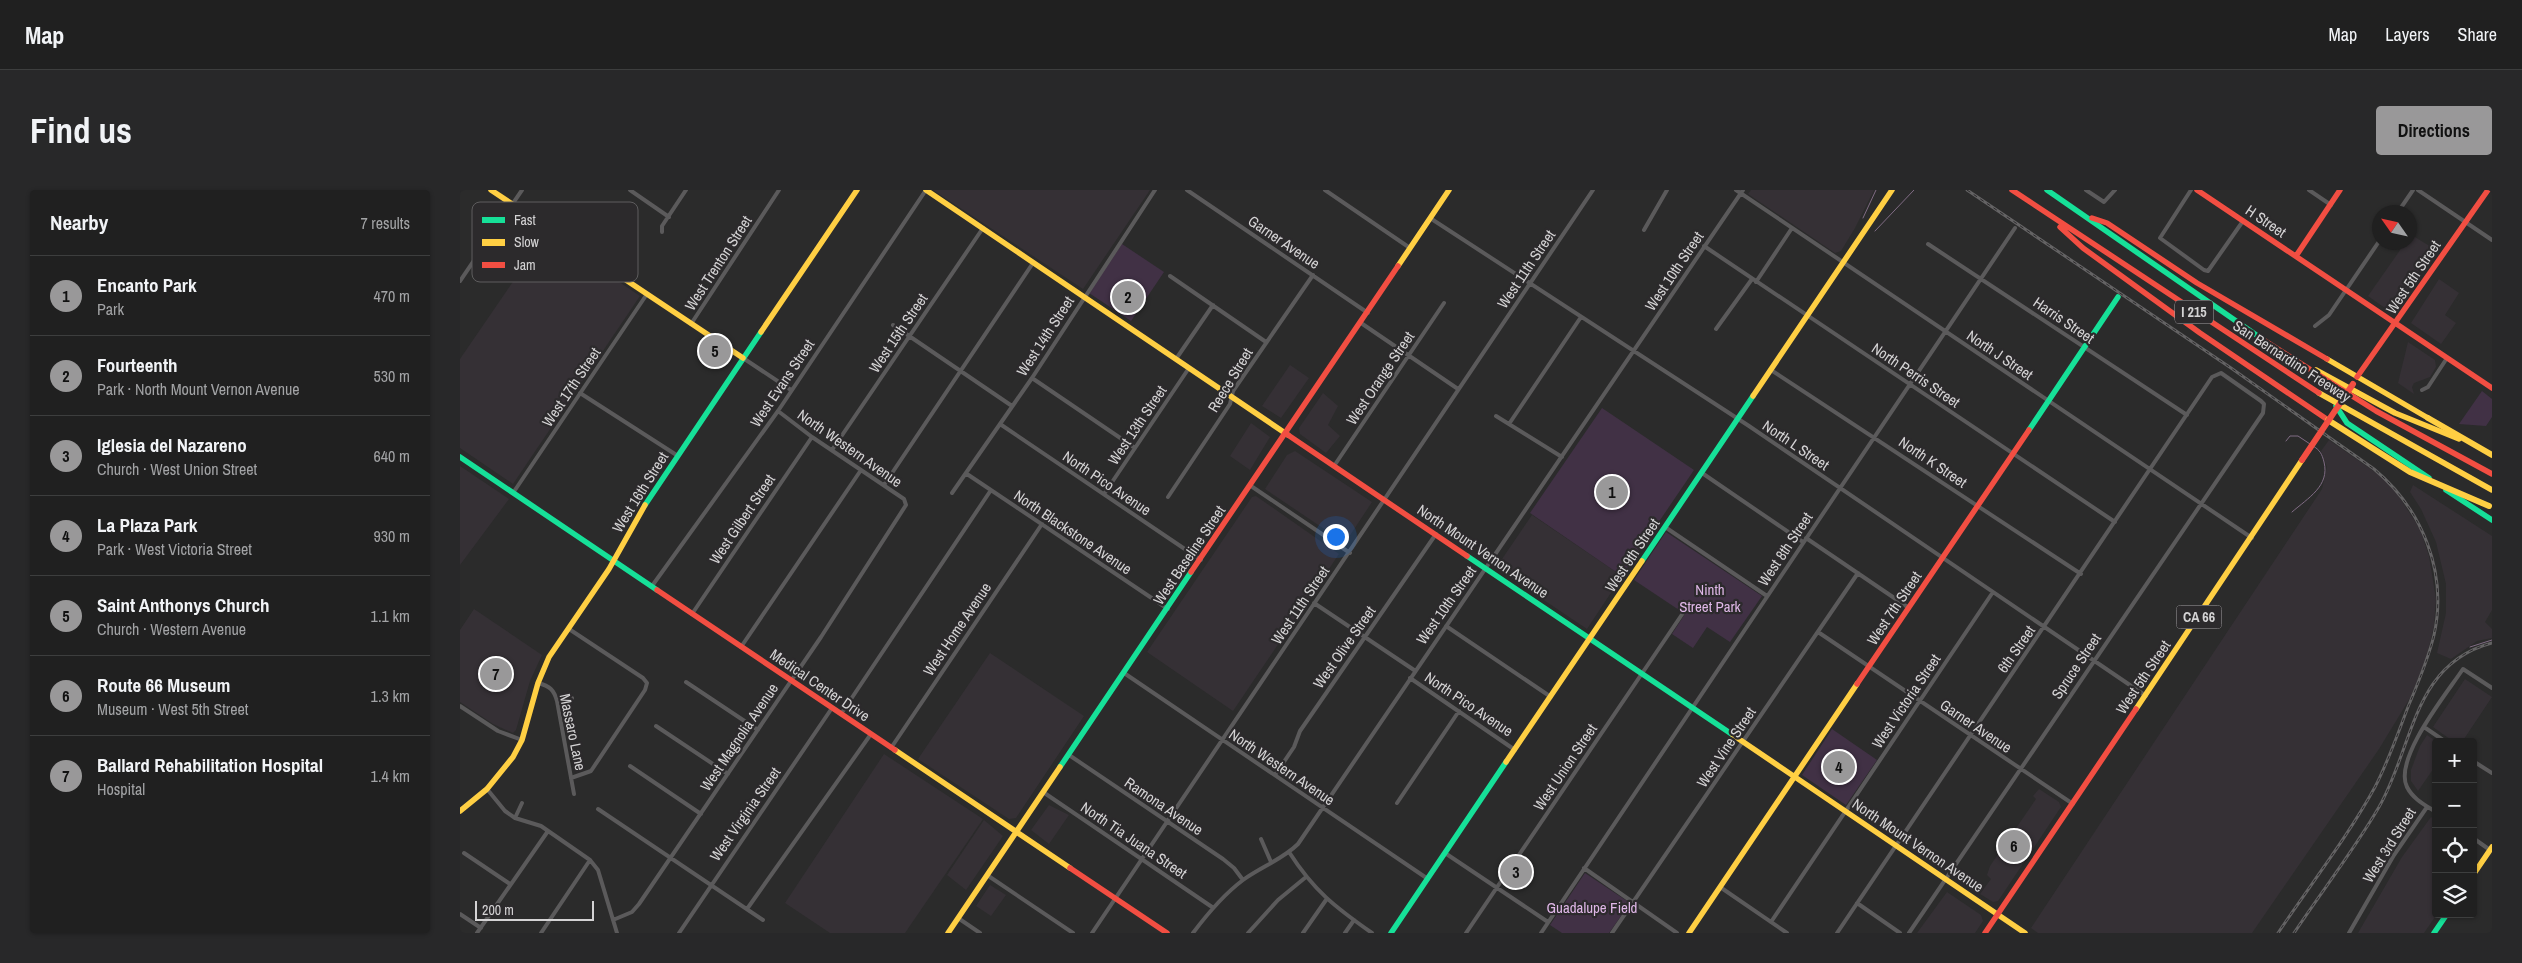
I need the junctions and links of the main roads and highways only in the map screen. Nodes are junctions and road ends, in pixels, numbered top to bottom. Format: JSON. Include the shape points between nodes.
{"nodes":[{"id":1,"x":491,"y":190,"type":"edge"},
{"id":2,"x":857,"y":190,"type":"edge"},
{"id":3,"x":926,"y":190,"type":"edge"},
{"id":4,"x":1448,"y":190,"type":"edge"},
{"id":5,"x":1892,"y":190,"type":"edge"},
{"id":6,"x":2012,"y":190,"type":"edge"},
{"id":7,"x":2047,"y":190,"type":"edge"},
{"id":8,"x":2198,"y":190,"type":"edge"},
{"id":9,"x":2340,"y":190,"type":"edge"},
{"id":10,"x":2488,"y":190,"type":"edge"},
{"id":11,"x":510,"y":202,"type":"edge"},
{"id":12,"x":2081,"y":213,"type":"junction"},
{"id":13,"x":2054,"y":220,"type":"junction"},
{"id":14,"x":2296,"y":256,"type":"junction"},
{"id":15,"x":629,"y":282,"type":"edge"},
{"id":16,"x":2118,"y":297,"type":"dead end"},
{"id":17,"x":2396,"y":324,"type":"junction"},
{"id":18,"x":2258,"y":336,"type":"junction"},
{"id":19,"x":743,"y":358,"type":"junction"},
{"id":20,"x":2355,"y":380,"type":"junction"},
{"id":21,"x":2492,"y":388,"type":"edge"},
{"id":22,"x":2335,"y":404,"type":"junction"},
{"id":23,"x":2328,"y":420,"type":"junction"},
{"id":24,"x":1286,"y":433,"type":"junction"},
{"id":25,"x":2492,"y":454,"type":"edge"},
{"id":26,"x":460,"y":457,"type":"edge"},
{"id":27,"x":2492,"y":474,"type":"edge"},
{"id":28,"x":2492,"y":490,"type":"edge"},
{"id":29,"x":2490,"y":507,"type":"edge"},
{"id":30,"x":2492,"y":520,"type":"edge"},
{"id":31,"x":614,"y":560,"type":"junction"},
{"id":32,"x":1590,"y":639,"type":"junction"},
{"id":33,"x":1794,"y":777,"type":"junction"},
{"id":34,"x":460,"y":811,"type":"edge"},
{"id":35,"x":1017,"y":831,"type":"junction"},
{"id":36,"x":2491,"y":849,"type":"edge"},
{"id":37,"x":2474,"y":873,"type":"edge"},
{"id":38,"x":1998,"y":915,"type":"junction"},
{"id":39,"x":2444,"y":918,"type":"edge"},
{"id":40,"x":948,"y":933,"type":"edge"},
{"id":41,"x":1167,"y":933,"type":"edge"},
{"id":42,"x":1390,"y":933,"type":"edge"},
{"id":43,"x":1689,"y":933,"type":"edge"},
{"id":44,"x":1986,"y":933,"type":"edge"},
{"id":45,"x":2025,"y":933,"type":"edge"},
{"id":46,"x":2434,"y":933,"type":"edge"}],
"edges":[{"from":1,"to":11,"type":"main road"},
{"from":2,"to":19,"type":"main road","name":"West 16th Street"},
{"from":3,"to":24,"type":"main road","name":"North Mount Vernon Avenue"},
{"from":4,"to":24,"type":"main road","name":"West Baseline Street"},
{"from":5,"to":32,"type":"main road","name":"West 9th Street"},
{"from":6,"to":13,"type":"main road","name":"San Bernardino Freeway","number":"I 215"},
{"from":7,"to":12,"type":"main road","name":"San Bernardino Freeway","number":"I 215"},
{"from":8,"to":14,"type":"main road","name":"H Street"},
{"from":9,"to":14,"type":"main road"},
{"from":10,"to":17,"type":"main road","name":"West 5th Street"},
{"from":12,"to":18,"type":"main road","name":"San Bernardino Freeway","number":"I 215"},
{"from":12,"to":20,"type":"main road","via":[[2107,223],[2197,283]]},
{"from":13,"to":22,"type":"main road","name":"San Bernardino Freeway","number":"I 215"},
{"from":13,"to":23,"type":"main road","via":[[2073,241],[2167,312]]},
{"from":14,"to":17,"type":"main road","name":"H Street"},
{"from":15,"to":19,"type":"main road"},
{"from":16,"to":33,"type":"main road","name":"West 7th Street"},
{"from":17,"to":20,"type":"main road","name":"West 5th Street"},
{"from":17,"to":21,"type":"main road","name":"H Street"},
{"from":18,"to":25,"type":"main road","via":[[2395,413]]},
{"from":18,"to":27,"type":"main road","name":"San Bernardino Freeway","number":"I 215","via":[[2374,411]]},
{"from":19,"to":31,"type":"main road","name":"West 16th Street","via":[[640,512]]},
{"from":20,"to":23,"type":"main road","name":"West 5th Street","number":"CA 66","bridge":true},
{"from":20,"to":25,"type":"main road","bridge":true},
{"from":22,"to":28,"type":"main road","name":"San Bernardino Freeway","number":"I 215"},
{"from":22,"to":30,"type":"main road","via":[[2347,423]]},
{"from":23,"to":29,"type":"main road","bridge":true,"via":[[2410,472]]},
{"from":23,"to":38,"type":"main road","name":"West 5th Street","number":"CA 66","bridge":true},
{"from":24,"to":32,"type":"main road","name":"North Mount Vernon Avenue"},
{"from":24,"to":35,"type":"main road","name":"West Baseline Street"},
{"from":26,"to":31,"type":"main road","name":"Medical Center Drive"},
{"from":31,"to":34,"type":"main road","name":"West 16th Street","via":[[549,657],[522,740],[503,772]]},
{"from":31,"to":35,"type":"main road","name":"Medical Center Drive"},
{"from":32,"to":33,"type":"main road","name":"North Mount Vernon Avenue"},
{"from":32,"to":42,"type":"main road","name":"West 9th Street"},
{"from":33,"to":38,"type":"main road","name":"North Mount Vernon Avenue"},
{"from":33,"to":43,"type":"main road","name":"West 7th Street"},
{"from":35,"to":40,"type":"main road","name":"West Baseline Street"},
{"from":35,"to":41,"type":"main road","name":"Medical Center Drive"},
{"from":36,"to":37,"type":"main road"},
{"from":38,"to":44,"type":"main road","name":"West 5th Street","number":"CA 66"},
{"from":38,"to":45,"type":"main road","name":"North Mount Vernon Avenue"},
{"from":39,"to":46,"type":"main road"}]}
